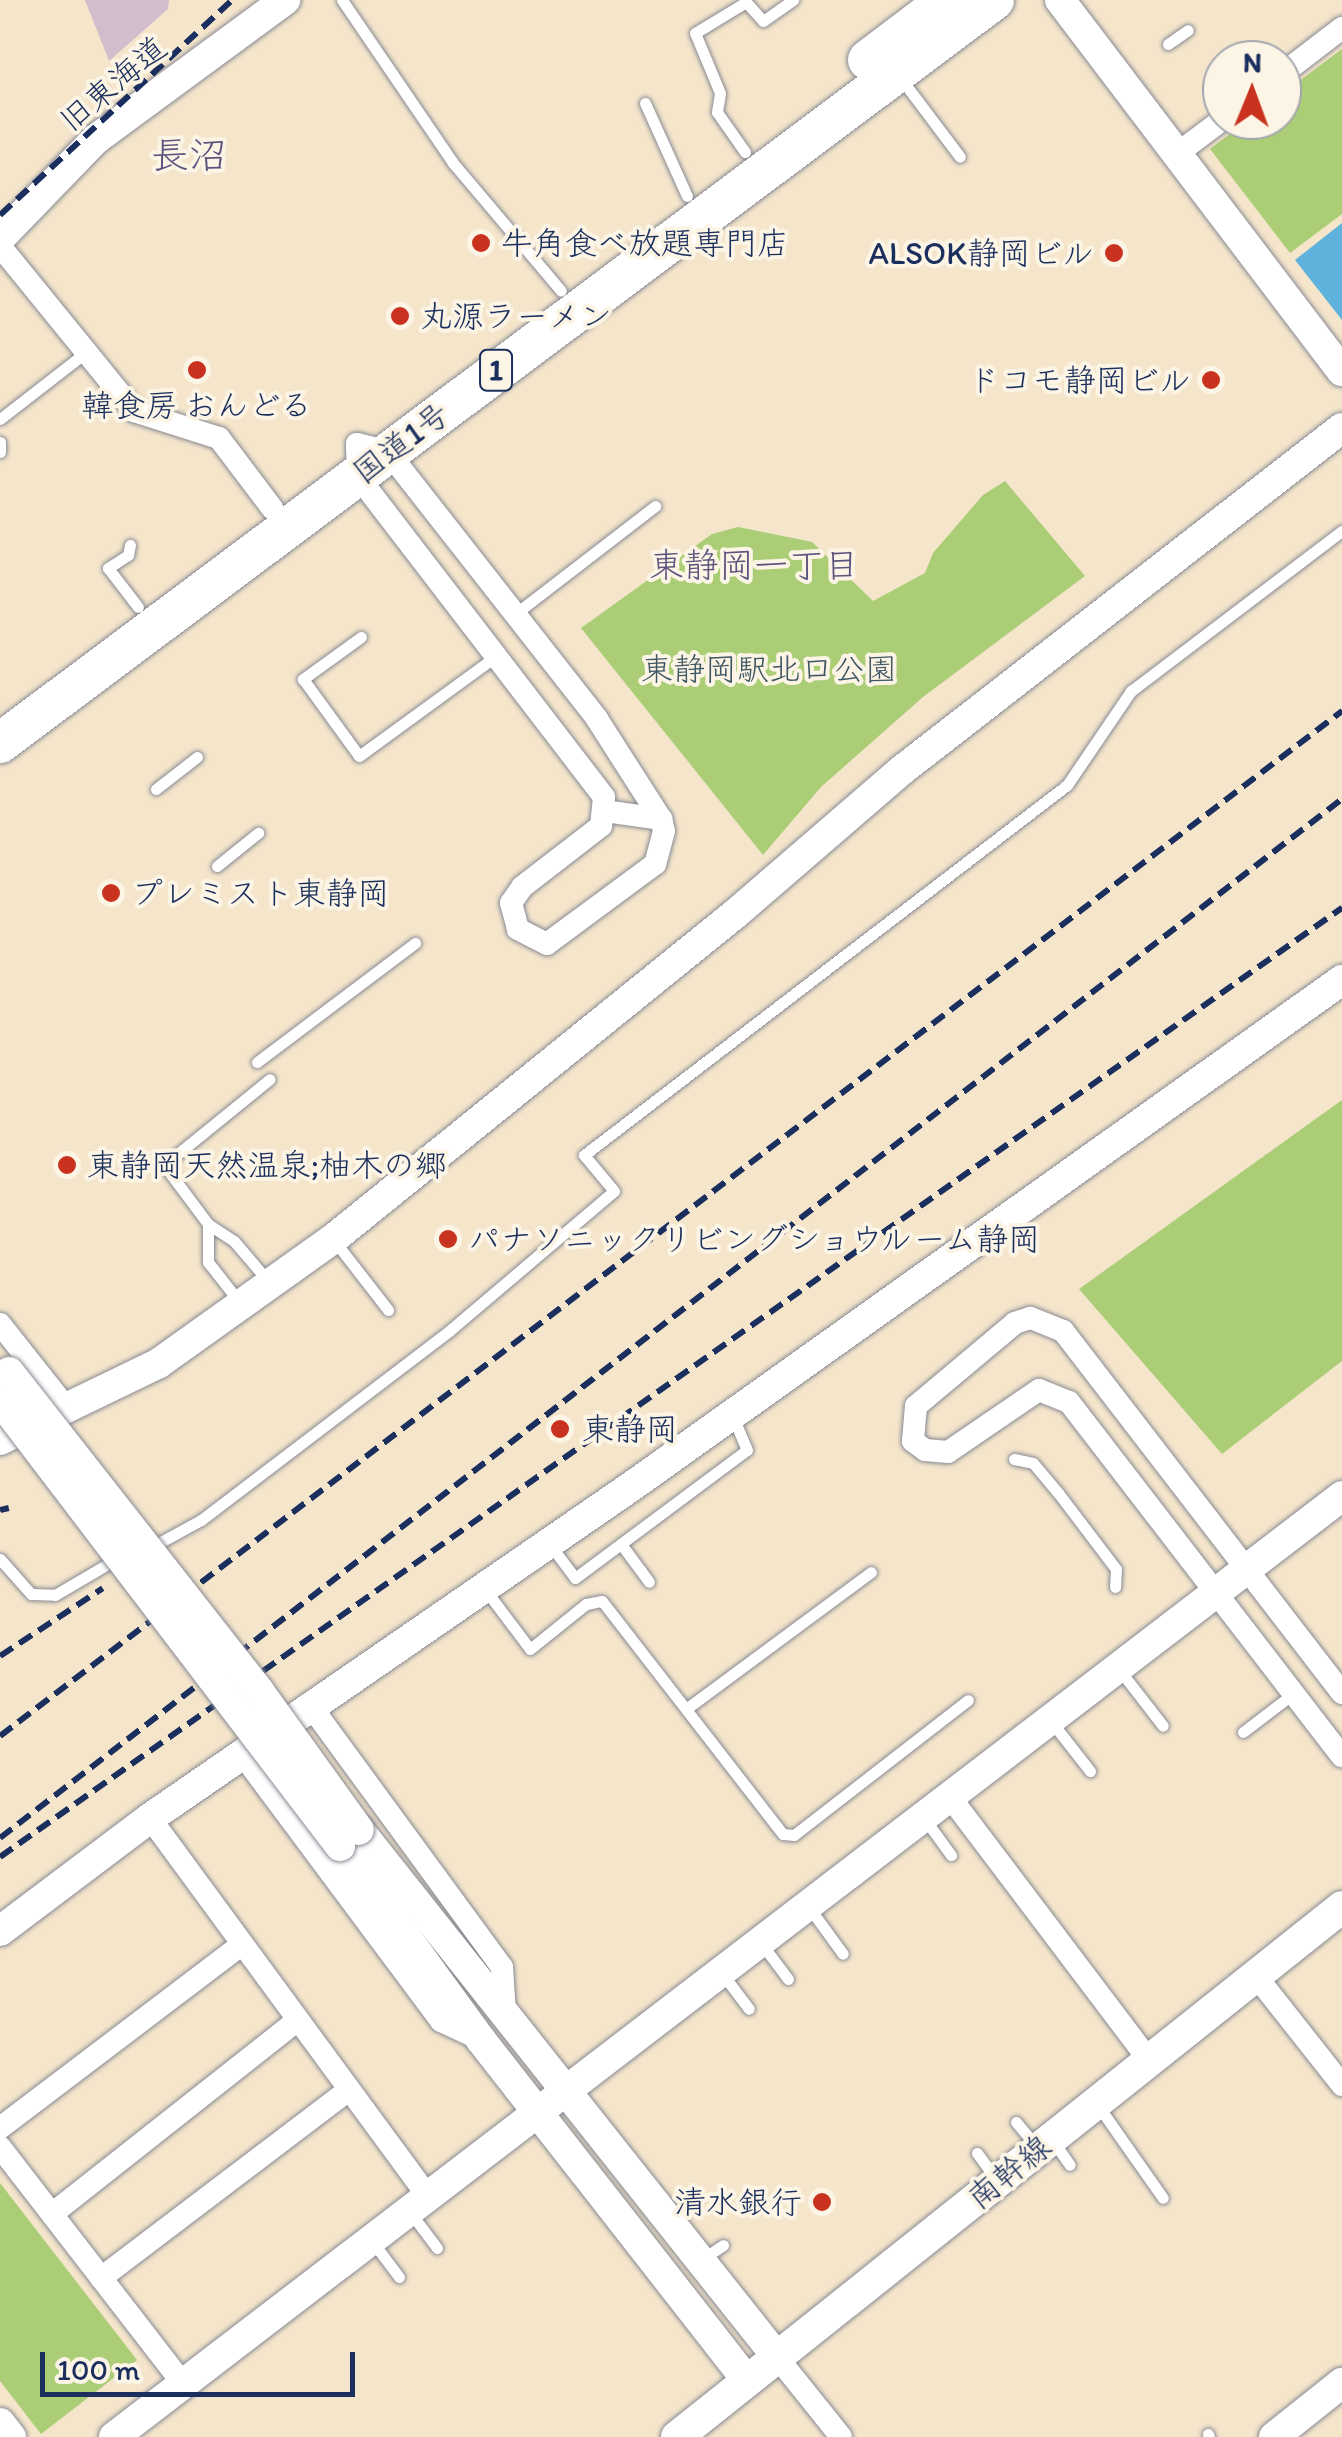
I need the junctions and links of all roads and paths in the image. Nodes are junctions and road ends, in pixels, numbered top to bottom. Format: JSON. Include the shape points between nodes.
{"nodes":[{"id":1,"x":284,"y":0,"type":"edge"},
{"id":2,"x":342,"y":0,"type":"edge"},
{"id":3,"x":793,"y":0,"type":"edge"},
{"id":4,"x":994,"y":0,"type":"edge"},
{"id":5,"x":1060,"y":0,"type":"edge"},
{"id":6,"x":928,"y":9,"type":"edge"},
{"id":7,"x":1342,"y":28,"type":"edge"},
{"id":8,"x":1188,"y":30,"type":"dead end"},
{"id":9,"x":1168,"y":44,"type":"dead end"},
{"id":10,"x":1302,"y":59,"type":"edge"},
{"id":11,"x":897,"y":72,"type":"junction"},
{"id":12,"x":644,"y":103,"type":"dead end"},
{"id":13,"x":1202,"y":135,"type":"edge"},
{"id":14,"x":745,"y":152,"type":"junction"},
{"id":15,"x":1178,"y":154,"type":"junction"},
{"id":16,"x":960,"y":157,"type":"dead end"},
{"id":17,"x":687,"y":196,"type":"junction"},
{"id":18,"x":0,"y":238,"type":"edge"},
{"id":19,"x":0,"y":246,"type":"edge"},
{"id":20,"x":561,"y":291,"type":"junction"},
{"id":21,"x":86,"y":352,"type":"junction"},
{"id":22,"x":1342,"y":371,"type":"edge"},
{"id":23,"x":0,"y":418,"type":"edge"},
{"id":24,"x":1342,"y":428,"type":"edge"},
{"id":25,"x":0,"y":442,"type":"edge"},
{"id":26,"x":0,"y":452,"type":"edge"},
{"id":27,"x":368,"y":457,"type":"junction"},
{"id":28,"x":655,"y":506,"type":"dead end"},
{"id":29,"x":272,"y":508,"type":"junction"},
{"id":30,"x":1342,"y":531,"type":"edge"},
{"id":31,"x":130,"y":545,"type":"dead end"},
{"id":32,"x":138,"y":607,"type":"junction"},
{"id":33,"x":515,"y":614,"type":"junction"},
{"id":34,"x":361,"y":637,"type":"dead end"},
{"id":35,"x":499,"y":654,"type":"junction"},
{"id":36,"x":0,"y":710,"type":"edge"},
{"id":37,"x":0,"y":744,"type":"edge"},
{"id":38,"x":197,"y":757,"type":"dead end"},
{"id":39,"x":156,"y":789,"type":"dead end"},
{"id":40,"x":604,"y":812,"type":"junction"},
{"id":41,"x":661,"y":819,"type":"junction"},
{"id":42,"x":258,"y":833,"type":"dead end"},
{"id":43,"x":216,"y":866,"type":"dead end"},
{"id":44,"x":415,"y":943,"type":"dead end"},
{"id":45,"x":1342,"y":980,"type":"edge"},
{"id":46,"x":257,"y":1062,"type":"dead end"},
{"id":47,"x":270,"y":1079,"type":"dead end"},
{"id":48,"x":208,"y":1224,"type":"junction"},
{"id":49,"x":332,"y":1239,"type":"junction"},
{"id":50,"x":271,"y":1285,"type":"junction"},
{"id":51,"x":243,"y":1306,"type":"junction"},
{"id":52,"x":388,"y":1310,"type":"dead end"},
{"id":53,"x":0,"y":1324,"type":"edge"},
{"id":54,"x":3,"y":1377,"type":"edge"},
{"id":55,"x":69,"y":1412,"type":"junction"},
{"id":56,"x":732,"y":1415,"type":"junction"},
{"id":57,"x":0,"y":1440,"type":"edge"},
{"id":58,"x":1014,"y":1459,"type":"dead end"},
{"id":59,"x":1342,"y":1496,"type":"edge"},
{"id":60,"x":549,"y":1542,"type":"junction"},
{"id":61,"x":621,"y":1544,"type":"junction"},
{"id":62,"x":0,"y":1559,"type":"edge"},
{"id":63,"x":871,"y":1572,"type":"dead end"},
{"id":64,"x":1243,"y":1572,"type":"junction"},
{"id":65,"x":649,"y":1582,"type":"dead end"},
{"id":66,"x":1115,"y":1587,"type":"dead end"},
{"id":67,"x":483,"y":1588,"type":"junction"},
{"id":68,"x":1218,"y":1591,"type":"junction"},
{"id":69,"x":1118,"y":1668,"type":"junction"},
{"id":70,"x":1294,"y":1692,"type":"junction"},
{"id":71,"x":1342,"y":1693,"type":"edge"},
{"id":72,"x":968,"y":1700,"type":"dead end"},
{"id":73,"x":310,"y":1706,"type":"junction"},
{"id":74,"x":686,"y":1709,"type":"junction"},
{"id":75,"x":1050,"y":1720,"type":"junction"},
{"id":76,"x":1163,"y":1726,"type":"dead end"},
{"id":77,"x":1243,"y":1732,"type":"dead end"},
{"id":78,"x":242,"y":1754,"type":"junction"},
{"id":79,"x":1342,"y":1756,"type":"edge"},
{"id":80,"x":1090,"y":1771,"type":"dead end"},
{"id":81,"x":950,"y":1797,"type":"junction"},
{"id":82,"x":150,"y":1818,"type":"junction"},
{"id":83,"x":923,"y":1818,"type":"junction"},
{"id":84,"x":349,"y":1838,"type":"junction"},
{"id":85,"x":951,"y":1855,"type":"dead end"},
{"id":86,"x":808,"y":1906,"type":"junction"},
{"id":87,"x":1342,"y":1908,"type":"edge"},
{"id":88,"x":0,"y":1930,"type":"edge"},
{"id":89,"x":760,"y":1942,"type":"junction"},
{"id":90,"x":242,"y":1944,"type":"junction"},
{"id":91,"x":843,"y":1954,"type":"dead end"},
{"id":92,"x":722,"y":1972,"type":"junction"},
{"id":93,"x":1256,"y":1976,"type":"junction"},
{"id":94,"x":788,"y":1980,"type":"dead end"},
{"id":95,"x":749,"y":2009,"type":"dead end"},
{"id":96,"x":505,"y":2014,"type":"junction"},
{"id":97,"x":298,"y":2020,"type":"junction"},
{"id":98,"x":481,"y":2040,"type":"junction"},
{"id":99,"x":1150,"y":2061,"type":"junction"},
{"id":100,"x":1342,"y":2085,"type":"edge"},
{"id":101,"x":349,"y":2090,"type":"junction"},
{"id":102,"x":566,"y":2091,"type":"junction"},
{"id":103,"x":1096,"y":2103,"type":"junction"},
{"id":104,"x":538,"y":2112,"type":"junction"},
{"id":105,"x":1016,"y":2122,"type":"dead end"},
{"id":106,"x":0,"y":2128,"type":"edge"},
{"id":107,"x":1044,"y":2143,"type":"junction"},
{"id":108,"x":0,"y":2147,"type":"edge"},
{"id":109,"x":978,"y":2153,"type":"dead end"},
{"id":110,"x":1070,"y":2165,"type":"dead end"},
{"id":111,"x":997,"y":2181,"type":"junction"},
{"id":112,"x":1164,"y":2198,"type":"dead end"},
{"id":113,"x":417,"y":2201,"type":"junction"},
{"id":114,"x":52,"y":2214,"type":"junction"},
{"id":115,"x":370,"y":2238,"type":"junction"},
{"id":116,"x":437,"y":2248,"type":"dead end"},
{"id":117,"x":400,"y":2277,"type":"dead end"},
{"id":118,"x":101,"y":2278,"type":"junction"},
{"id":119,"x":777,"y":2357,"type":"junction"},
{"id":120,"x":747,"y":2381,"type":"junction"},
{"id":121,"x":1342,"y":2383,"type":"edge"},
{"id":122,"x":183,"y":2384,"type":"junction"},
{"id":123,"x":0,"y":2424,"type":"edge"},
{"id":124,"x":1277,"y":2436,"type":"edge"},
{"id":125,"x":11,"y":2437,"type":"edge"},
{"id":126,"x":114,"y":2437,"type":"edge"},
{"id":127,"x":677,"y":2437,"type":"edge"},
{"id":128,"x":841,"y":2437,"type":"edge"}],
"edges":[{"from":1,"to":18,"type":"street","name":"旧東海道","via":[[136,107]]},
{"from":2,"to":20,"type":"lane","via":[[453,164]]},
{"from":3,"to":14,"type":"lane","via":[[763,22],[746,2],[695,34],[720,93],[717,112]]},
{"from":4,"to":11,"type":"highway","name":"国道1号","number":"1"},
{"from":5,"to":15,"type":"street"},
{"from":6,"to":14,"type":"highway","name":"国道1号","number":"1"},
{"from":7,"to":10,"type":"street"},
{"from":8,"to":9,"type":"lane"},
{"from":11,"to":16,"type":"lane"},
{"from":11,"to":27,"type":"highway","name":"国道1号","number":"1"},
{"from":12,"to":17,"type":"lane"},
{"from":13,"to":15,"type":"street"},
{"from":14,"to":17,"type":"highway","name":"国道1号","number":"1"},
{"from":15,"to":22,"type":"street"},
{"from":17,"to":20,"type":"highway","name":"国道1号","number":"1"},
{"from":19,"to":21,"type":"street"},
{"from":20,"to":27,"type":"highway","name":"国道1号","number":"1"},
{"from":21,"to":23,"type":"lane"},
{"from":21,"to":29,"type":"street","via":[[134,411],[218,438]]},
{"from":24,"to":49,"type":"street","via":[[902,770],[735,914]]},
{"from":25,"to":26,"type":"lane"},
{"from":27,"to":29,"type":"highway","name":"国道1号","number":"1"},
{"from":27,"to":33,"type":"street"},
{"from":27,"to":35,"type":"street"},
{"from":27,"to":37,"type":"highway","name":"国道1号","number":"1"},
{"from":28,"to":33,"type":"lane"},
{"from":29,"to":32,"type":"highway","name":"国道1号","number":"1"},
{"from":30,"to":62,"type":"lane","via":[[1131,691],[1067,785],[584,1155],[614,1190],[434,1343],[172,1541],[98,1565],[55,1595],[32,1594]]},
{"from":31,"to":32,"type":"lane","via":[[108,568]]},
{"from":32,"to":36,"type":"highway","name":"国道1号","number":"1"},
{"from":33,"to":41,"type":"street","via":[[597,719]]},
{"from":34,"to":35,"type":"lane","via":[[303,679],[359,756]]},
{"from":35,"to":40,"type":"street","via":[[585,764],[604,797]]},
{"from":38,"to":39,"type":"lane"},
{"from":40,"to":41,"type":"street"},
{"from":40,"to":41,"type":"street","via":[[600,826],[512,902],[518,930],[532,940],[547,944],[563,936],[655,864]]},
{"from":42,"to":43,"type":"lane"},
{"from":44,"to":46,"type":"lane"},
{"from":45,"to":56,"type":"street"},
{"from":47,"to":48,"type":"lane","via":[[166,1157],[173,1181]]},
{"from":48,"to":50,"type":"lane","via":[[234,1241]]},
{"from":48,"to":51,"type":"lane","via":[[208,1262]]},
{"from":49,"to":50,"type":"street"},
{"from":49,"to":52,"type":"lane"},
{"from":50,"to":51,"type":"street"},
{"from":51,"to":55,"type":"street"},
{"from":53,"to":55,"type":"street"},
{"from":54,"to":84,"type":"street","bridge":true},
{"from":55,"to":57,"type":"street"},
{"from":56,"to":60,"type":"street"},
{"from":56,"to":61,"type":"lane","via":[[747,1450]]},
{"from":58,"to":66,"type":"lane","via":[[1033,1463],[1059,1494],[1116,1569]]},
{"from":59,"to":64,"type":"street"},
{"from":60,"to":61,"type":"lane","via":[[575,1578]]},
{"from":60,"to":67,"type":"street"},
{"from":61,"to":65,"type":"lane"},
{"from":63,"to":74,"type":"lane"},
{"from":64,"to":68,"type":"street"},
{"from":64,"to":68,"type":"street","via":[[1063,1331],[1046,1322],[1014,1324],[916,1406],[913,1440],[926,1450],[948,1452],[1014,1402],[1039,1390],[1056,1392]]},
{"from":64,"to":71,"type":"street"},
{"from":67,"to":73,"type":"street"},
{"from":67,"to":74,"type":"lane","via":[[530,1648],[586,1604],[602,1602]]},
{"from":68,"to":69,"type":"street"},
{"from":68,"to":70,"type":"street"},
{"from":69,"to":75,"type":"street"},
{"from":69,"to":76,"type":"lane"},
{"from":70,"to":77,"type":"lane"},
{"from":70,"to":79,"type":"street"},
{"from":72,"to":74,"type":"lane","via":[[794,1835],[776,1826]]},
{"from":73,"to":78,"type":"street"},
{"from":73,"to":96,"type":"street","via":[[502,1968]]},
{"from":75,"to":80,"type":"lane"},
{"from":75,"to":81,"type":"street"},
{"from":78,"to":82,"type":"street"},
{"from":78,"to":98,"type":"street","via":[[440,2021]]},
{"from":81,"to":83,"type":"street"},
{"from":81,"to":99,"type":"street"},
{"from":82,"to":88,"type":"street"},
{"from":82,"to":90,"type":"street"},
{"from":83,"to":85,"type":"lane"},
{"from":83,"to":86,"type":"street"},
{"from":84,"to":96,"type":"street"},
{"from":84,"to":98,"type":"street"},
{"from":86,"to":89,"type":"street"},
{"from":86,"to":91,"type":"lane"},
{"from":87,"to":93,"type":"main road","name":"南幹線"},
{"from":89,"to":92,"type":"street"},
{"from":89,"to":94,"type":"lane"},
{"from":90,"to":97,"type":"street"},
{"from":90,"to":106,"type":"street"},
{"from":92,"to":95,"type":"lane"},
{"from":92,"to":102,"type":"street"},
{"from":93,"to":99,"type":"main road","name":"南幹線"},
{"from":93,"to":100,"type":"street"},
{"from":96,"to":102,"type":"street"},
{"from":97,"to":101,"type":"street"},
{"from":97,"to":114,"type":"street"},
{"from":98,"to":104,"type":"street"},
{"from":99,"to":103,"type":"main road","name":"南幹線"},
{"from":101,"to":113,"type":"street"},
{"from":101,"to":118,"type":"street"},
{"from":102,"to":104,"type":"street"},
{"from":102,"to":119,"type":"street","via":[[682,2214]]},
{"from":103,"to":107,"type":"main road","name":"南幹線"},
{"from":103,"to":112,"type":"lane"},
{"from":104,"to":113,"type":"street"},
{"from":104,"to":120,"type":"street"},
{"from":105,"to":107,"type":"lane"},
{"from":107,"to":110,"type":"lane"},
{"from":107,"to":111,"type":"main road","name":"南幹線"},
{"from":108,"to":114,"type":"street"},
{"from":109,"to":111,"type":"lane"},
{"from":111,"to":119,"type":"main road","name":"南幹線"},
{"from":113,"to":115,"type":"street"},
{"from":113,"to":116,"type":"lane"},
{"from":114,"to":118,"type":"street"},
{"from":115,"to":117,"type":"lane"},
{"from":115,"to":122,"type":"street"},
{"from":118,"to":122,"type":"street"},
{"from":119,"to":120,"type":"main road","name":"南幹線"},
{"from":119,"to":128,"type":"street"},
{"from":120,"to":127,"type":"main road","name":"南幹線"},
{"from":121,"to":124,"type":"street","via":[[1322,2408]]},
{"from":122,"to":126,"type":"street"},
{"from":123,"to":125,"type":"street"}]}
